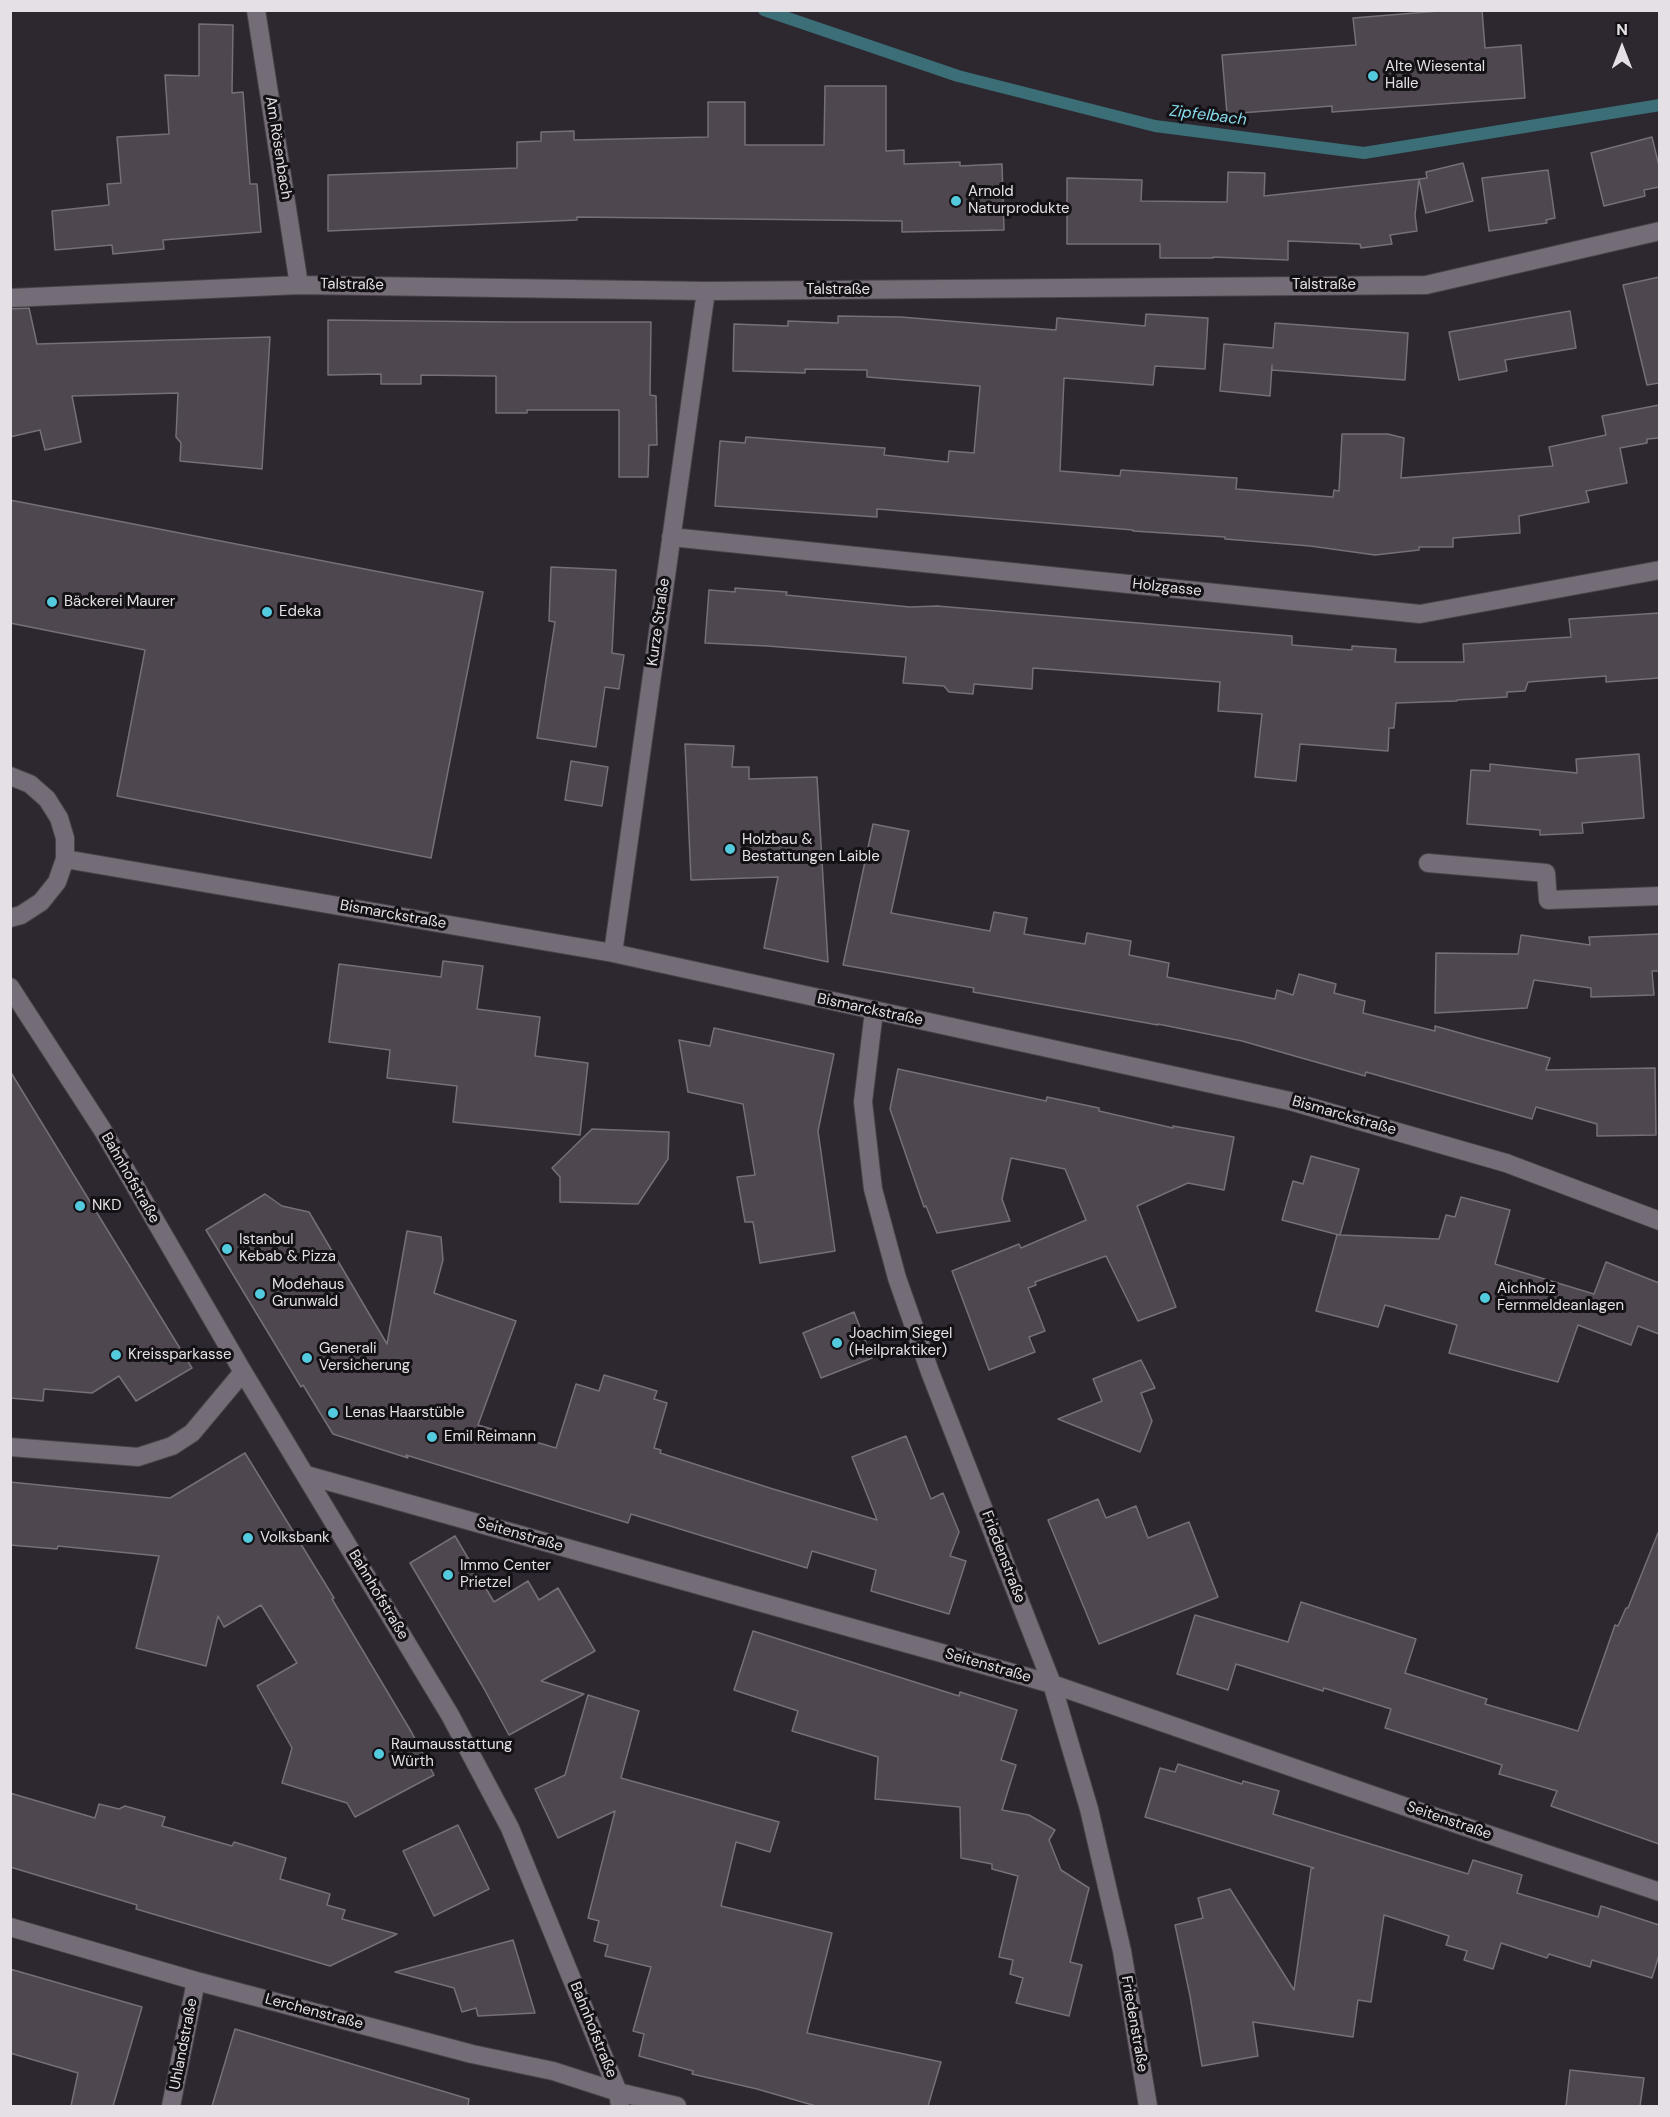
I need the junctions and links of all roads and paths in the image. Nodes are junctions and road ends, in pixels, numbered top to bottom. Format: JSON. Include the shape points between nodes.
{"nodes":[{"id":1,"x":256,"y":10,"type":"edge"},
{"id":2,"x":1659,"y":231,"type":"edge"},
{"id":3,"x":299,"y":285,"type":"junction"},
{"id":4,"x":706,"y":291,"type":"junction"},
{"id":5,"x":10,"y":298,"type":"edge"},
{"id":6,"x":671,"y":537,"type":"junction"},
{"id":7,"x":1659,"y":570,"type":"edge"},
{"id":8,"x":10,"y":776,"type":"edge"},
{"id":9,"x":65,"y":859,"type":"junction"},
{"id":10,"x":1428,"y":863,"type":"dead end"},
{"id":11,"x":1659,"y":896,"type":"edge"},
{"id":12,"x":10,"y":918,"type":"edge"},
{"id":13,"x":613,"y":953,"type":"junction"},
{"id":14,"x":10,"y":987,"type":"edge"},
{"id":15,"x":874,"y":1011,"type":"junction"},
{"id":16,"x":1659,"y":1221,"type":"edge"},
{"id":17,"x":243,"y":1372,"type":"junction"},
{"id":18,"x":10,"y":1447,"type":"edge"},
{"id":19,"x":306,"y":1475,"type":"junction"},
{"id":20,"x":1052,"y":1684,"type":"junction"},
{"id":21,"x":1659,"y":1892,"type":"edge"},
{"id":22,"x":10,"y":1927,"type":"edge"},
{"id":23,"x":196,"y":1981,"type":"junction"},
{"id":24,"x":619,"y":2099,"type":"edge"},
{"id":25,"x":171,"y":2106,"type":"edge"},
{"id":26,"x":677,"y":2106,"type":"edge"},
{"id":27,"x":1148,"y":2106,"type":"edge"}],
"edges":[{"from":1,"to":3,"type":"street","name":"Am Rösenbach"},
{"from":2,"to":4,"type":"street","name":"Talstraße","via":[[1426,285]]},
{"from":3,"to":4,"type":"street","name":"Talstraße"},
{"from":3,"to":5,"type":"street","name":"Talstraße"},
{"from":4,"to":6,"type":"street","name":"Kurze Straße"},
{"from":6,"to":7,"type":"street","name":"Holzgasse","via":[[1420,614]]},
{"from":6,"to":13,"type":"street","name":"Kurze Straße"},
{"from":8,"to":9,"type":"street","via":[[30,784],[54,808],[65,838]]},
{"from":9,"to":12,"type":"street","via":[[57,882],[41,902]]},
{"from":9,"to":13,"type":"street","name":"Bismarckstraße"},
{"from":10,"to":11,"type":"street","via":[[1546,873],[1548,900]]},
{"from":13,"to":15,"type":"street","name":"Bismarckstraße"},
{"from":14,"to":17,"type":"street","name":"Bahnhofstraße","via":[[102,1129]]},
{"from":15,"to":16,"type":"street","name":"Bismarckstraße","via":[[1290,1101],[1506,1163]]},
{"from":15,"to":20,"type":"street","name":"Friedenstraße","via":[[862,1102],[873,1189],[897,1278],[930,1372]]},
{"from":17,"to":18,"type":"street","via":[[192,1433],[172,1446],[138,1457]]},
{"from":17,"to":19,"type":"street","name":"Bahnhofstraße"},
{"from":19,"to":20,"type":"street","name":"Seitenstraße"},
{"from":19,"to":24,"type":"street","name":"Bahnhofstraße","via":[[450,1715],[510,1828]]},
{"from":20,"to":21,"type":"street","name":"Seitenstraße"},
{"from":20,"to":27,"type":"street","name":"Friedenstraße","via":[[1089,1809],[1122,1951]]},
{"from":22,"to":23,"type":"street","name":"Lerchenstraße"},
{"from":23,"to":24,"type":"street","name":"Lerchenstraße","via":[[472,2054],[553,2071]]},
{"from":23,"to":25,"type":"street","name":"Uhlandstraße"},
{"from":24,"to":26,"type":"street","name":"Lerchenstraße"}]}
